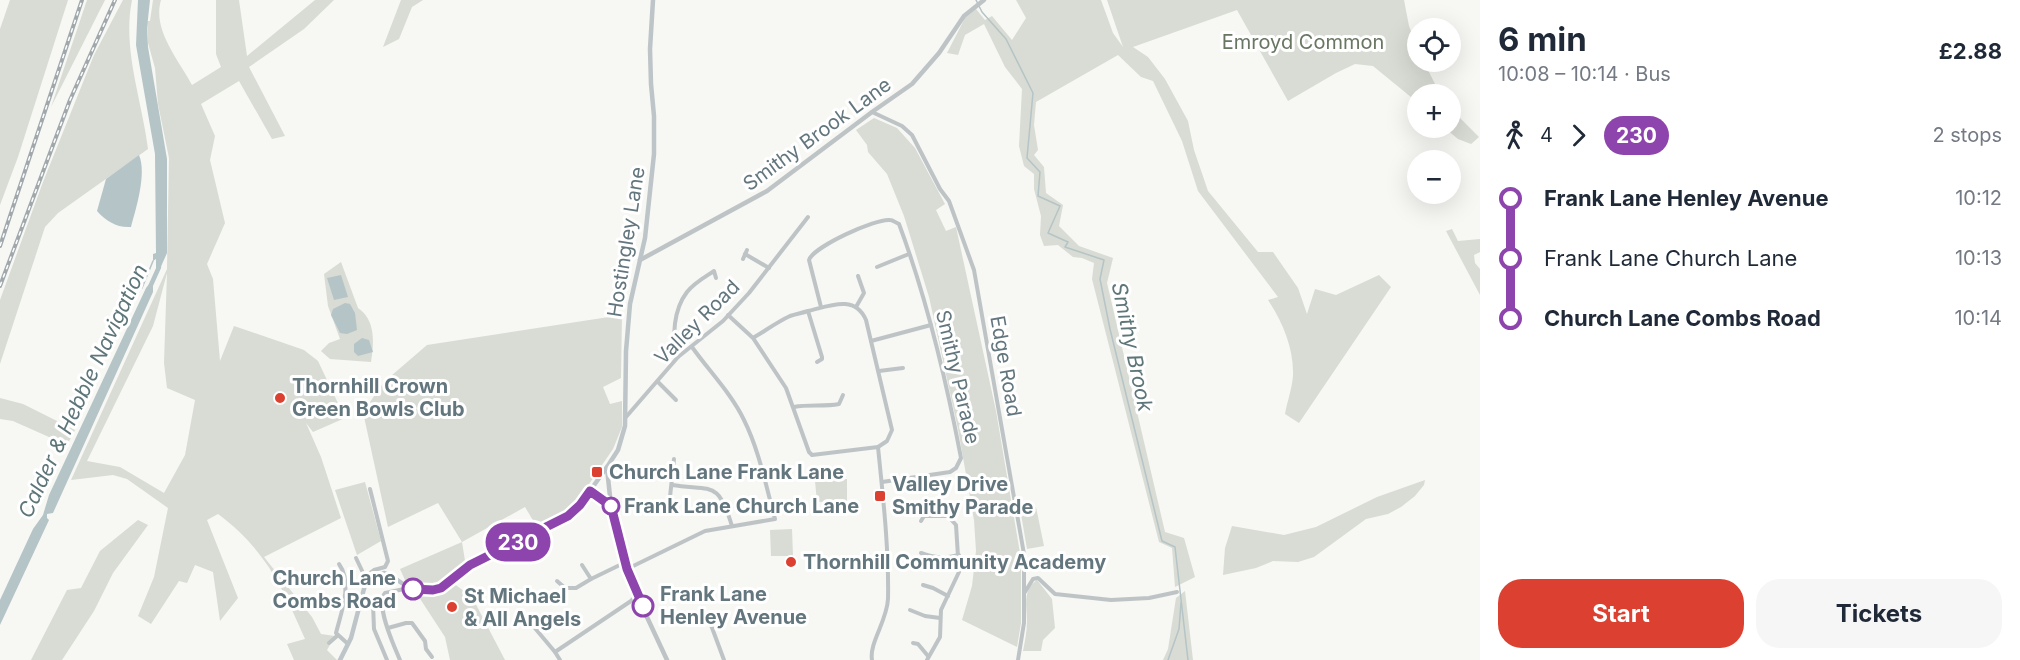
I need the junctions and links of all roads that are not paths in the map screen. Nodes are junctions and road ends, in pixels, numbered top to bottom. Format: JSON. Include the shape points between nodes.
{"nodes":[{"id":1,"x":653,"y":0,"type":"edge"},
{"id":2,"x":981,"y":3,"type":"edge"},
{"id":3,"x":872,"y":112,"type":"junction"},
{"id":4,"x":808,"y":217,"type":"dead end"},
{"id":5,"x":909,"y":254,"type":"junction"},
{"id":6,"x":743,"y":259,"type":"dead end"},
{"id":7,"x":640,"y":260,"type":"junction"},
{"id":8,"x":877,"y":267,"type":"dead end"},
{"id":9,"x":769,"y":268,"type":"junction"},
{"id":10,"x":858,"y":276,"type":"dead end"},
{"id":11,"x":716,"y":278,"type":"dead end"},
{"id":12,"x":821,"y":307,"type":"junction"},
{"id":13,"x":856,"y":307,"type":"junction"},
{"id":14,"x":808,"y":312,"type":"junction"},
{"id":15,"x":728,"y":315,"type":"junction"},
{"id":16,"x":931,"y":325,"type":"junction"},
{"id":17,"x":753,"y":338,"type":"junction"},
{"id":18,"x":871,"y":341,"type":"junction"},
{"id":19,"x":692,"y":347,"type":"junction"},
{"id":20,"x":678,"y":357,"type":"junction"},
{"id":21,"x":817,"y":362,"type":"dead end"},
{"id":22,"x":903,"y":369,"type":"dead end"},
{"id":23,"x":879,"y":371,"type":"junction"},
{"id":24,"x":658,"y":382,"type":"junction"},
{"id":25,"x":843,"y":395,"type":"dead end"},
{"id":26,"x":676,"y":400,"type":"dead end"},
{"id":27,"x":794,"y":407,"type":"junction"},
{"id":28,"x":626,"y":417,"type":"junction"},
{"id":29,"x":878,"y":447,"type":"junction"},
{"id":30,"x":674,"y":459,"type":"dead end"},
{"id":31,"x":608,"y":466,"type":"junction"},
{"id":32,"x":882,"y":482,"type":"junction"},
{"id":33,"x":672,"y":485,"type":"junction"},
{"id":34,"x":370,"y":489,"type":"dead end"},
{"id":35,"x":590,"y":491,"type":"junction"},
{"id":36,"x":670,"y":497,"type":"dead end"},
{"id":37,"x":611,"y":506,"type":"junction"},
{"id":38,"x":920,"y":510,"type":"dead end"},
{"id":39,"x":924,"y":516,"type":"junction"},
{"id":40,"x":921,"y":521,"type":"dead end"},
{"id":41,"x":732,"y":526,"type":"junction"},
{"id":42,"x":921,"y":553,"type":"dead end"},
{"id":43,"x":959,"y":555,"type":"junction"},
{"id":44,"x":356,"y":558,"type":"dead end"},
{"id":45,"x":626,"y":562,"type":"junction"},
{"id":46,"x":339,"y":564,"type":"dead end"},
{"id":47,"x":582,"y":565,"type":"dead end"},
{"id":48,"x":627,"y":569,"type":"junction"},
{"id":49,"x":366,"y":579,"type":"junction"},
{"id":50,"x":591,"y":579,"type":"junction"},
{"id":51,"x":557,"y":581,"type":"dead end"},
{"id":52,"x":923,"y":585,"type":"dead end"},
{"id":53,"x":409,"y":588,"type":"junction"},
{"id":54,"x":1177,"y":592,"type":"dead end"},
{"id":55,"x":637,"y":595,"type":"junction"},
{"id":56,"x":948,"y":596,"type":"junction"},
{"id":57,"x":1024,"y":596,"type":"junction"},
{"id":58,"x":373,"y":604,"type":"dead end"},
{"id":59,"x":910,"y":610,"type":"dead end"},
{"id":60,"x":532,"y":617,"type":"dead end"},
{"id":61,"x":694,"y":618,"type":"dead end"},
{"id":62,"x":940,"y":618,"type":"junction"},
{"id":63,"x":388,"y":628,"type":"junction"},
{"id":64,"x":337,"y":636,"type":"junction"},
{"id":65,"x":913,"y":643,"type":"dead end"},
{"id":66,"x":329,"y":644,"type":"dead end"},
{"id":67,"x":348,"y":644,"type":"junction"},
{"id":68,"x":555,"y":652,"type":"junction"},
{"id":69,"x":432,"y":657,"type":"dead end"},
{"id":70,"x":928,"y":658,"type":"edge"},
{"id":71,"x":340,"y":660,"type":"edge"},
{"id":72,"x":387,"y":660,"type":"edge"},
{"id":73,"x":400,"y":660,"type":"edge"},
{"id":74,"x":561,"y":660,"type":"edge"},
{"id":75,"x":667,"y":660,"type":"edge"},
{"id":76,"x":724,"y":660,"type":"edge"},
{"id":77,"x":873,"y":660,"type":"edge"},
{"id":78,"x":1018,"y":660,"type":"edge"}],
"edges":[{"from":1,"to":7,"type":"main road","name":"Hostingley Lane","via":[[650,49],[654,154],[649,216]]},
{"from":2,"to":3,"type":"street","name":"Smithy Brook Lane","via":[[964,16],[912,84]]},
{"from":3,"to":7,"type":"street","name":"Smithy Brook Lane","via":[[767,191]]},
{"from":3,"to":57,"type":"street","name":"Edge Road","via":[[912,135],[949,201],[974,270],[1024,554]]},
{"from":4,"to":9,"type":"street","name":"Valley Road"},
{"from":5,"to":8,"type":"street"},
{"from":5,"to":12,"type":"street","name":"Smithy Parade","via":[[899,224],[890,220],[839,237],[810,256]]},
{"from":5,"to":16,"type":"street","name":"Smithy Parade"},
{"from":6,"to":9,"type":"street","via":[[746,252]]},
{"from":7,"to":28,"type":"main road","name":"Hostingley Lane","via":[[630,304]]},
{"from":9,"to":15,"type":"street","name":"Valley Road"},
{"from":10,"to":13,"type":"street","via":[[864,293]]},
{"from":11,"to":20,"type":"street","via":[[714,271],[687,292],[673,336]]},
{"from":12,"to":13,"type":"street","via":[[842,303]]},
{"from":12,"to":14,"type":"street"},
{"from":13,"to":18,"type":"street","via":[[866,320]]},
{"from":14,"to":17,"type":"street","via":[[789,316]]},
{"from":14,"to":21,"type":"street","via":[[822,354]]},
{"from":15,"to":17,"type":"street"},
{"from":15,"to":19,"type":"street","name":"Valley Road"},
{"from":16,"to":18,"type":"street"},
{"from":16,"to":32,"type":"street","name":"Smithy Parade","via":[[960,463],[950,472]]},
{"from":17,"to":27,"type":"street"},
{"from":18,"to":23,"type":"street"},
{"from":19,"to":20,"type":"street","name":"Valley Road"},
{"from":19,"to":41,"type":"street","via":[[744,419],[775,519]]},
{"from":20,"to":24,"type":"street","name":"Valley Road"},
{"from":22,"to":23,"type":"street"},
{"from":23,"to":29,"type":"street","via":[[892,430],[887,441]]},
{"from":24,"to":26,"type":"street"},
{"from":24,"to":28,"type":"street","name":"Valley Road"},
{"from":25,"to":27,"type":"street","via":[[839,404]]},
{"from":27,"to":29,"type":"street","via":[[812,455]]},
{"from":28,"to":31,"type":"main road","name":"Hostingley Lane","via":[[618,450]]},
{"from":29,"to":32,"type":"street"},
{"from":30,"to":33,"type":"street"},
{"from":31,"to":35,"type":"main road","name":"Hostingley Lane"},
{"from":31,"to":37,"type":"street"},
{"from":32,"to":77,"type":"street","via":[[888,600],[871,652]]},
{"from":33,"to":36,"type":"street"},
{"from":33,"to":41,"type":"street","via":[[717,491]]},
{"from":34,"to":49,"type":"street","via":[[388,561]]},
{"from":35,"to":37,"type":"street"},
{"from":35,"to":53,"type":"main road","name":"Hostingley Lane","via":[[568,516],[470,565],[441,588]]},
{"from":37,"to":45,"type":"street"},
{"from":38,"to":39,"type":"street"},
{"from":39,"to":40,"type":"street"},
{"from":39,"to":43,"type":"street","via":[[948,516],[956,525]]},
{"from":41,"to":48,"type":"street","via":[[705,531]]},
{"from":42,"to":43,"type":"street","via":[[937,559]]},
{"from":43,"to":56,"type":"street","via":[[960,572]]},
{"from":44,"to":49,"type":"street"},
{"from":45,"to":48,"type":"street"},
{"from":45,"to":50,"type":"street"},
{"from":46,"to":64,"type":"street","via":[[346,594]]},
{"from":47,"to":50,"type":"street"},
{"from":48,"to":55,"type":"street"},
{"from":49,"to":53,"type":"main road","via":[[387,573]]},
{"from":49,"to":67,"type":"main road"},
{"from":50,"to":51,"type":"street","via":[[576,588],[565,588]]},
{"from":52,"to":56,"type":"street"},
{"from":53,"to":63,"type":"street","via":[[383,594],[381,607]]},
{"from":54,"to":57,"type":"street","via":[[1111,600],[1055,594],[1038,578],[1029,584]]},
{"from":55,"to":68,"type":"street"},
{"from":55,"to":75,"type":"street"},
{"from":56,"to":62,"type":"street"},
{"from":57,"to":78,"type":"street","name":"Edge Road"},
{"from":58,"to":72,"type":"street","via":[[370,618]]},
{"from":59,"to":62,"type":"street"},
{"from":60,"to":68,"type":"street","via":[[534,627]]},
{"from":61,"to":76,"type":"street","via":[[699,614],[708,616]]},
{"from":62,"to":70,"type":"street","via":[[940,637]]},
{"from":63,"to":69,"type":"street","via":[[414,625]]},
{"from":63,"to":73,"type":"street"},
{"from":64,"to":66,"type":"street"},
{"from":64,"to":67,"type":"street"},
{"from":65,"to":70,"type":"street"},
{"from":67,"to":71,"type":"main road"},
{"from":68,"to":74,"type":"street"}]}
